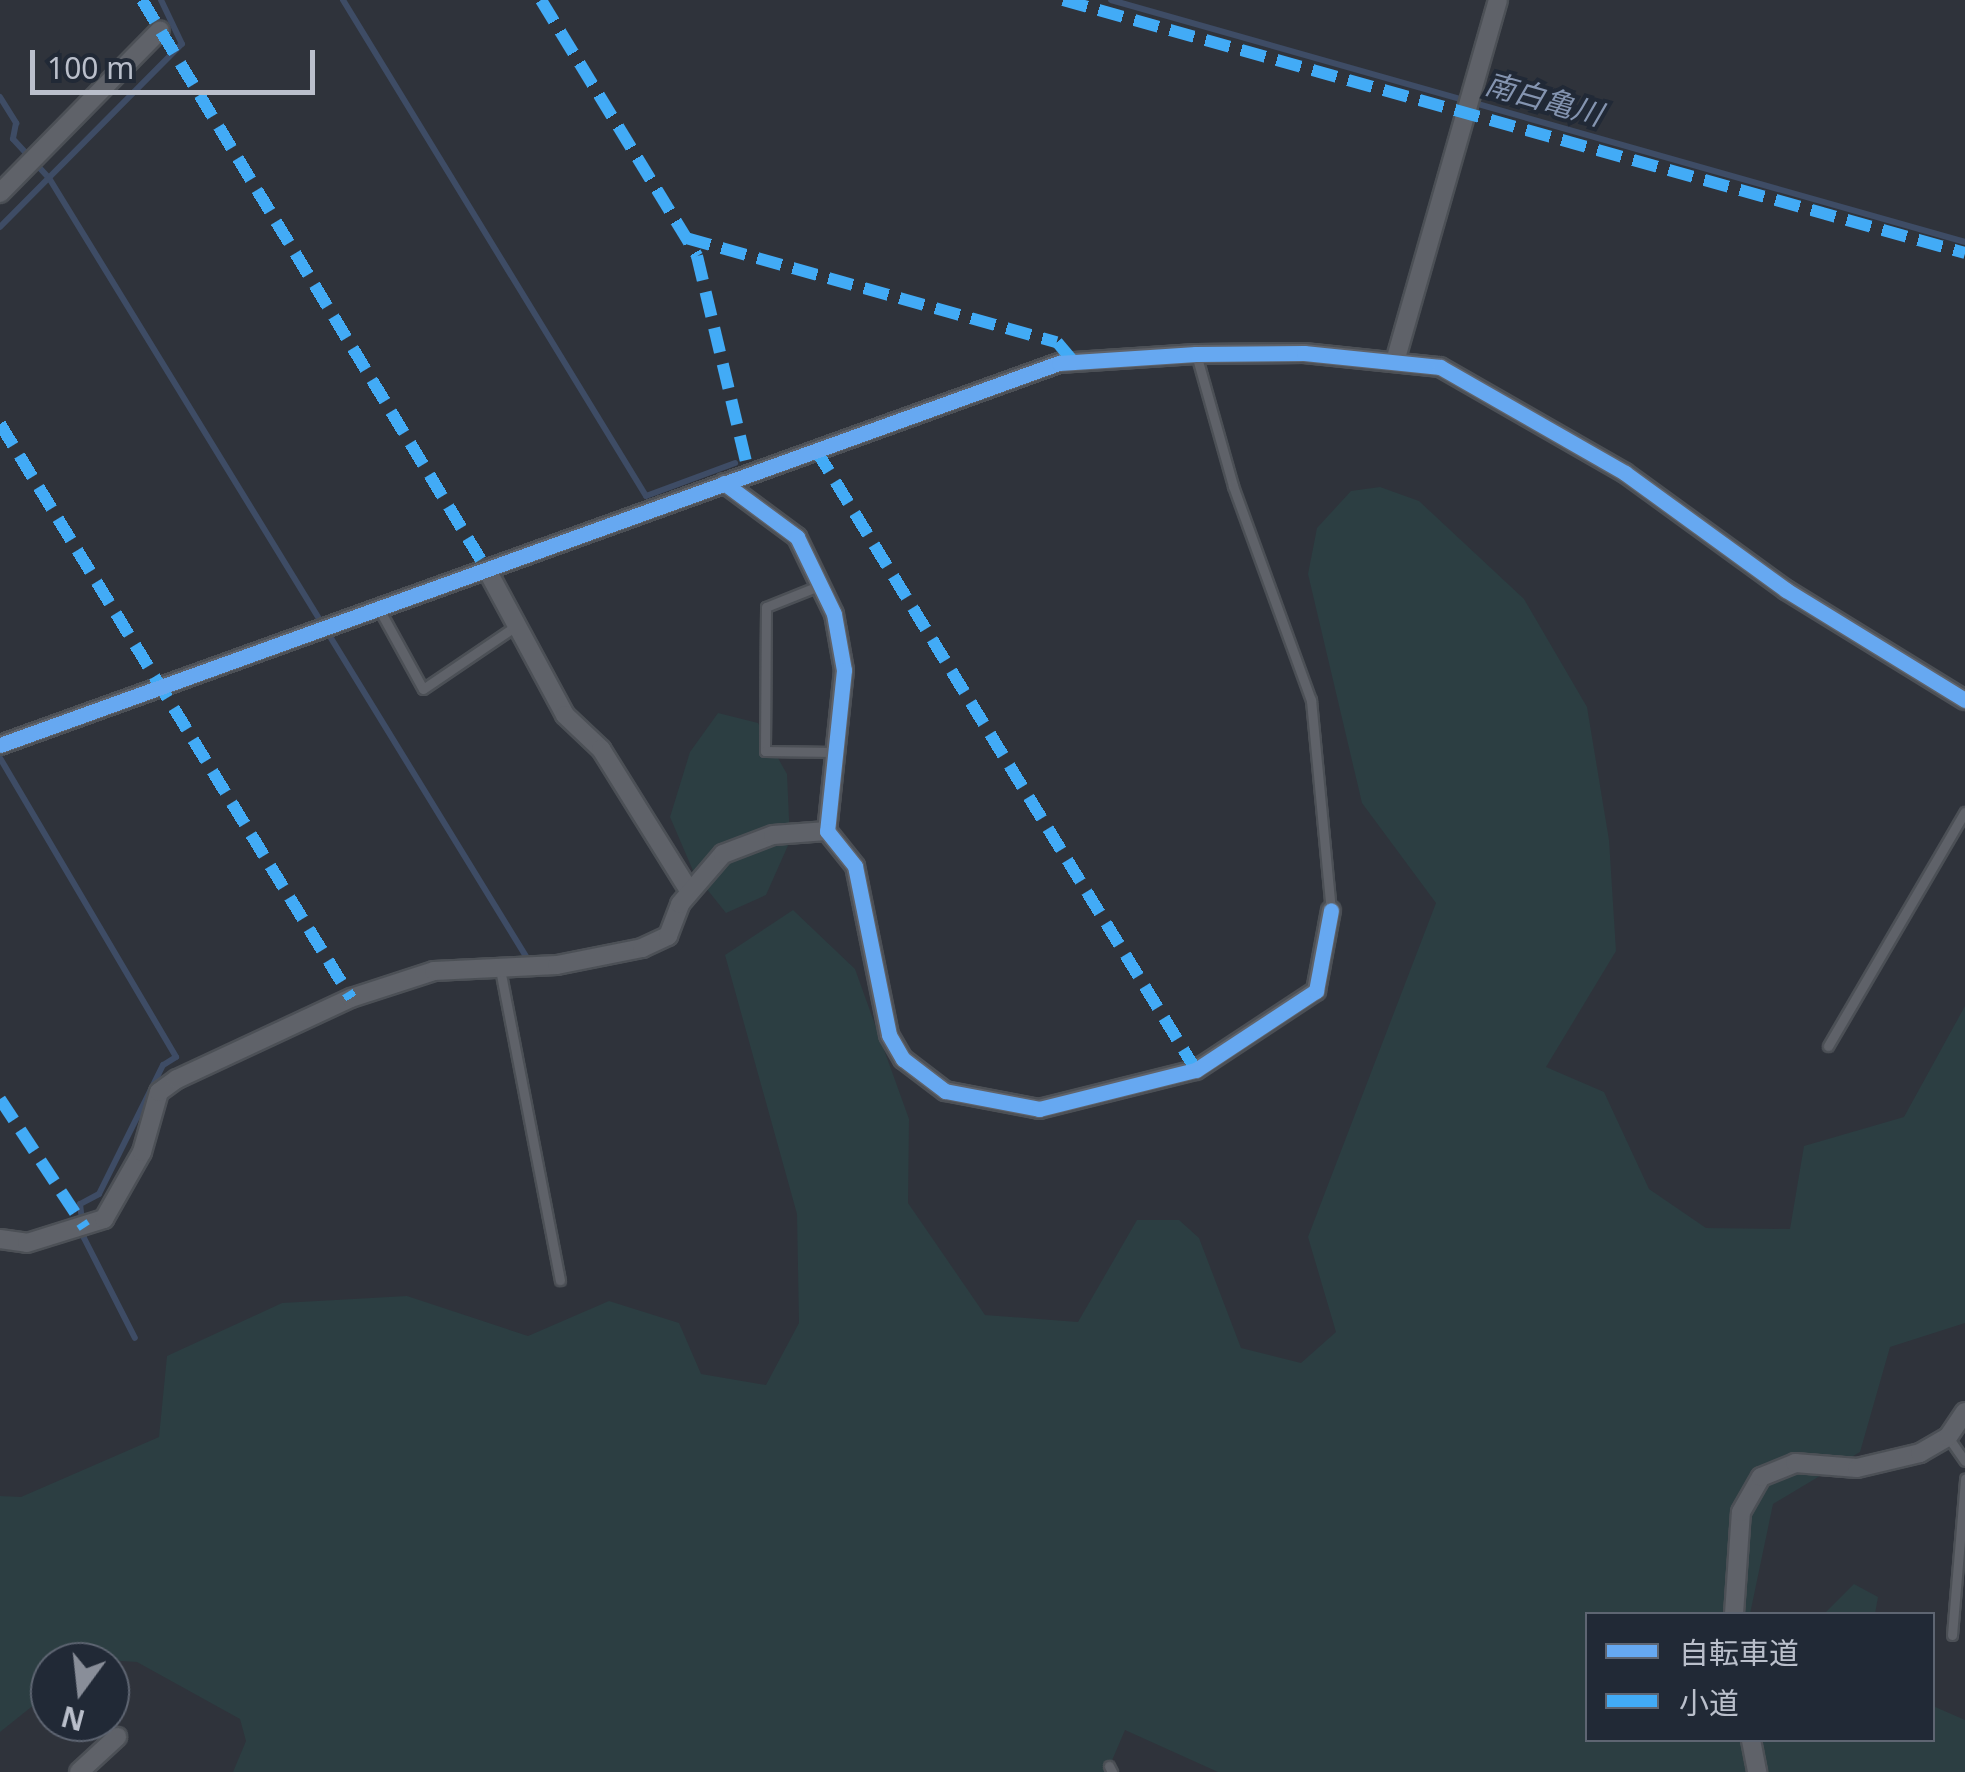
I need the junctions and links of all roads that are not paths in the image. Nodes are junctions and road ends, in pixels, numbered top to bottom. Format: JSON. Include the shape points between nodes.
{"nodes":[{"id":1,"x":1498,"y":0,"type":"edge"},
{"id":2,"x":160,"y":30,"type":"dead end"},
{"id":3,"x":0,"y":193,"type":"edge"},
{"id":4,"x":1196,"y":354,"type":"junction"},
{"id":5,"x":1396,"y":358,"type":"junction"},
{"id":6,"x":724,"y":483,"type":"junction"},
{"id":7,"x":487,"y":570,"type":"junction"},
{"id":8,"x":821,"y":585,"type":"junction"},
{"id":9,"x":379,"y":609,"type":"junction"},
{"id":10,"x":517,"y":626,"type":"junction"},
{"id":11,"x":1965,"y":700,"type":"edge"},
{"id":12,"x":0,"y":745,"type":"edge"},
{"id":13,"x":834,"y":752,"type":"junction"},
{"id":14,"x":1965,"y":812,"type":"edge"},
{"id":15,"x":827,"y":832,"type":"junction"},
{"id":16,"x":690,"y":892,"type":"junction"},
{"id":17,"x":1331,"y":910,"type":"joint"},
{"id":18,"x":500,"y":969,"type":"junction"},
{"id":19,"x":1828,"y":1046,"type":"dead end"},
{"id":20,"x":0,"y":1240,"type":"edge"},
{"id":21,"x":560,"y":1280,"type":"dead end"},
{"id":22,"x":1965,"y":1412,"type":"edge"},
{"id":23,"x":1948,"y":1437,"type":"junction"},
{"id":24,"x":1965,"y":1461,"type":"edge"},
{"id":25,"x":1965,"y":1479,"type":"edge"},
{"id":26,"x":1734,"y":1612,"type":"edge"},
{"id":27,"x":1952,"y":1635,"type":"dead end"},
{"id":28,"x":111,"y":1742,"type":"edge"},
{"id":29,"x":1751,"y":1742,"type":"edge"},
{"id":30,"x":79,"y":1772,"type":"edge"},
{"id":31,"x":1756,"y":1772,"type":"edge"}],
"edges":[{"from":1,"to":5,"type":"street"},
{"from":2,"to":3,"type":"street"},
{"from":4,"to":5,"type":"street"},
{"from":4,"to":6,"type":"street","via":[[1060,362]]},
{"from":4,"to":17,"type":"lane","via":[[1233,486],[1310,700]]},
{"from":5,"to":11,"type":"street","via":[[1491,390],[1716,534],[1786,590]]},
{"from":6,"to":7,"type":"street"},
{"from":6,"to":8,"type":"street","via":[[797,536]]},
{"from":7,"to":9,"type":"street"},
{"from":7,"to":10,"type":"street"},
{"from":8,"to":13,"type":"street","via":[[844,670]]},
{"from":8,"to":13,"type":"lane","via":[[766,608],[765,750]]},
{"from":9,"to":10,"type":"lane","via":[[424,689]]},
{"from":9,"to":12,"type":"street"},
{"from":10,"to":16,"type":"street","via":[[565,715],[602,749]]},
{"from":13,"to":15,"type":"street"},
{"from":14,"to":19,"type":"lane"},
{"from":15,"to":16,"type":"street","via":[[748,841],[723,854]]},
{"from":15,"to":17,"type":"street","via":[[855,866],[880,1008],[903,1059],[946,1091],[1000,1106],[1039,1109],[1096,1098],[1237,1050],[1316,991]]},
{"from":16,"to":18,"type":"street","via":[[668,936],[642,948]]},
{"from":18,"to":20,"type":"street","via":[[434,971],[352,998],[177,1079],[159,1092],[142,1152],[104,1218],[58,1237]]},
{"from":18,"to":21,"type":"lane"},
{"from":22,"to":23,"type":"street"},
{"from":23,"to":24,"type":"lane"},
{"from":23,"to":26,"type":"street","via":[[1889,1462],[1795,1463],[1761,1477],[1741,1512]]},
{"from":25,"to":27,"type":"lane"},
{"from":28,"to":30,"type":"street"},
{"from":29,"to":31,"type":"street"}]}
